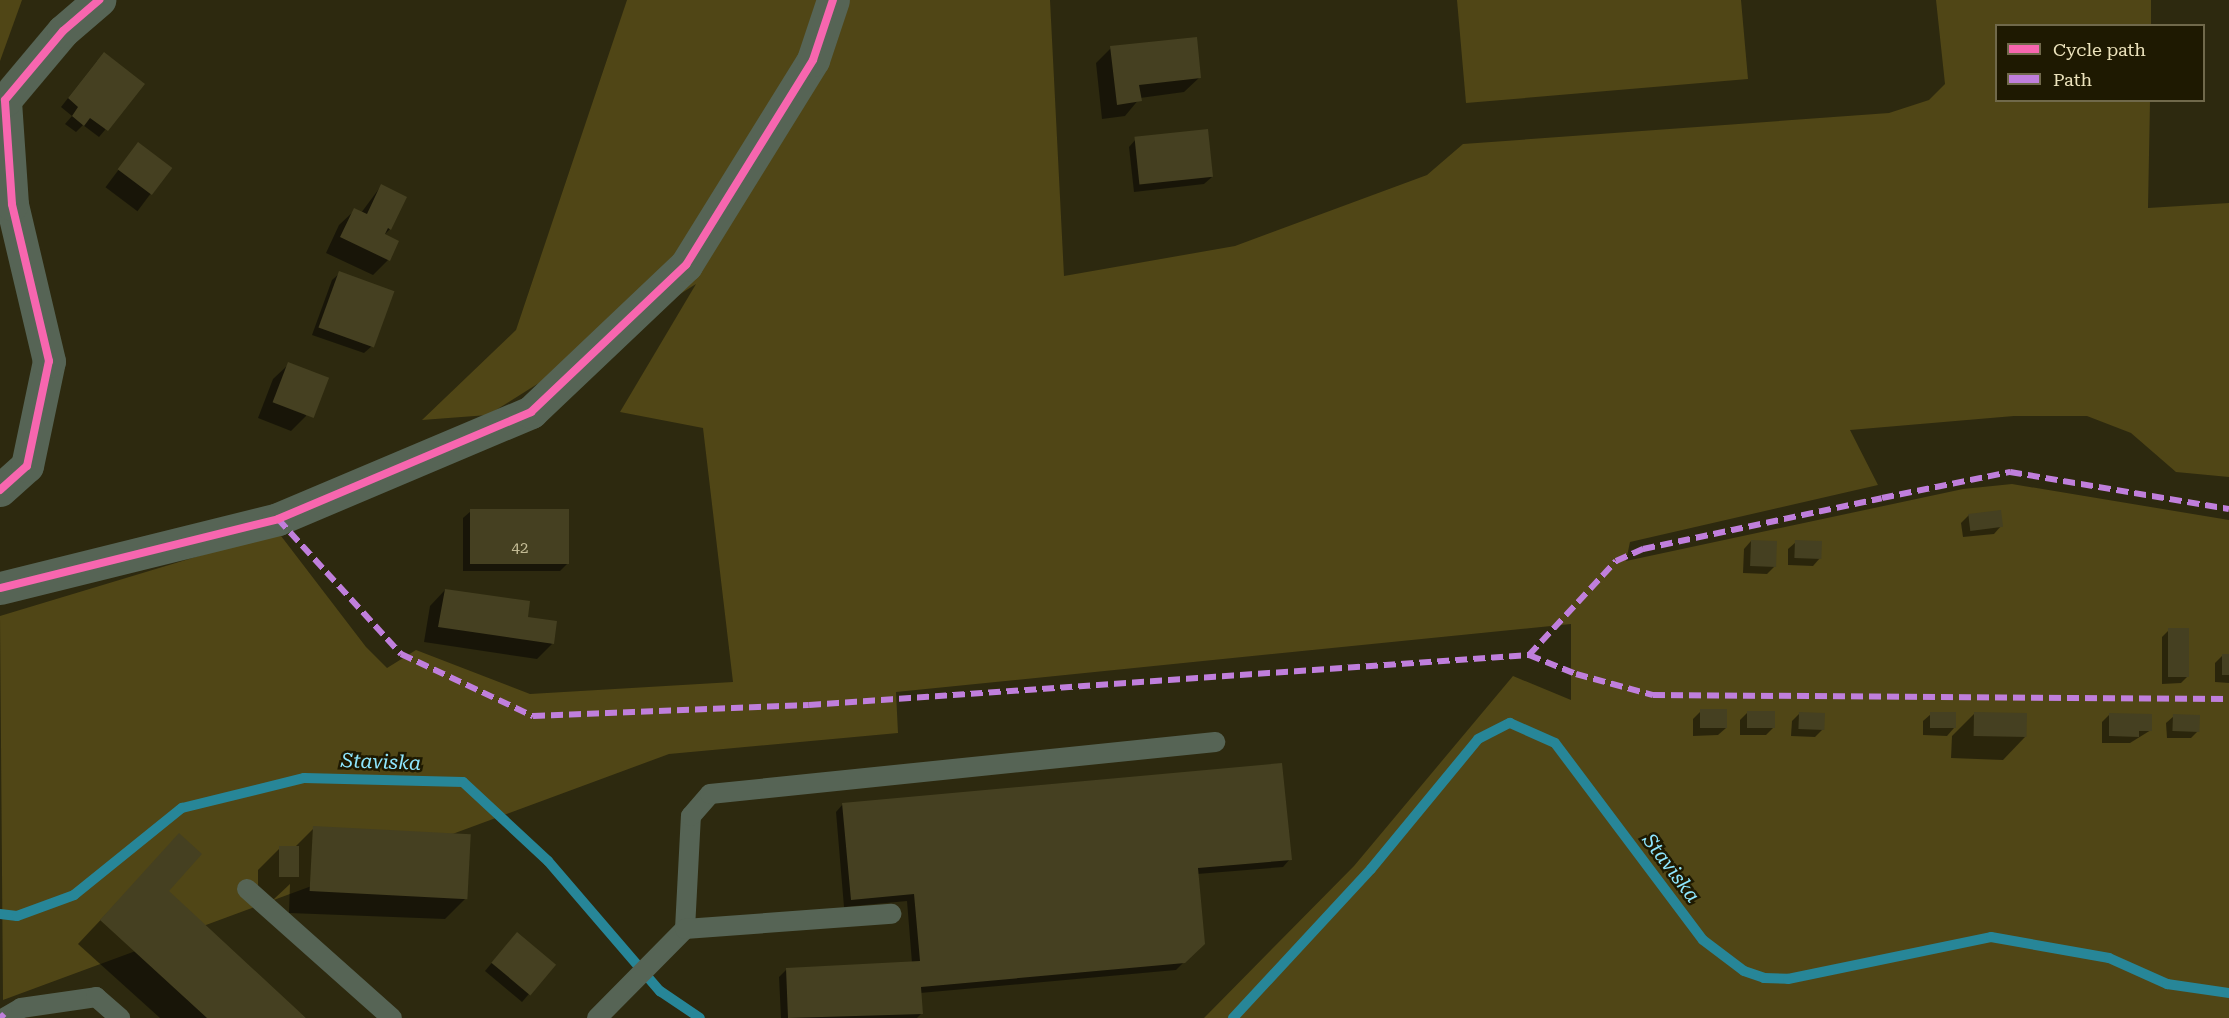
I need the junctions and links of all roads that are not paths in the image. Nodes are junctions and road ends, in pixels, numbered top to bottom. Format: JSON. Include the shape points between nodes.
{"nodes":[{"id":1,"x":99,"y":0,"type":"edge"},
{"id":2,"x":833,"y":0,"type":"edge"},
{"id":3,"x":62,"y":16,"type":"edge"},
{"id":4,"x":0,"y":490,"type":"edge"},
{"id":5,"x":0,"y":588,"type":"edge"},
{"id":6,"x":1215,"y":742,"type":"dead end"},
{"id":7,"x":247,"y":889,"type":"dead end"},
{"id":8,"x":891,"y":914,"type":"dead end"},
{"id":9,"x":685,"y":929,"type":"junction"},
{"id":10,"x":4,"y":1018,"type":"edge"},
{"id":11,"x":120,"y":1018,"type":"edge"},
{"id":12,"x":392,"y":1018,"type":"edge"},
{"id":13,"x":597,"y":1018,"type":"edge"}],
"edges":[{"from":1,"to":3,"type":"street"},
{"from":2,"to":5,"type":"street","via":[[813,60],[686,265],[531,412],[278,519]]},
{"from":3,"to":4,"type":"street","via":[[5,100],[12,204],[49,361],[27,466]]},
{"from":6,"to":9,"type":"lane","via":[[710,794],[691,816]]},
{"from":7,"to":12,"type":"lane"},
{"from":8,"to":9,"type":"lane"},
{"from":9,"to":13,"type":"lane"},
{"from":10,"to":11,"type":"lane","via":[[21,1008],[96,997]]}]}
